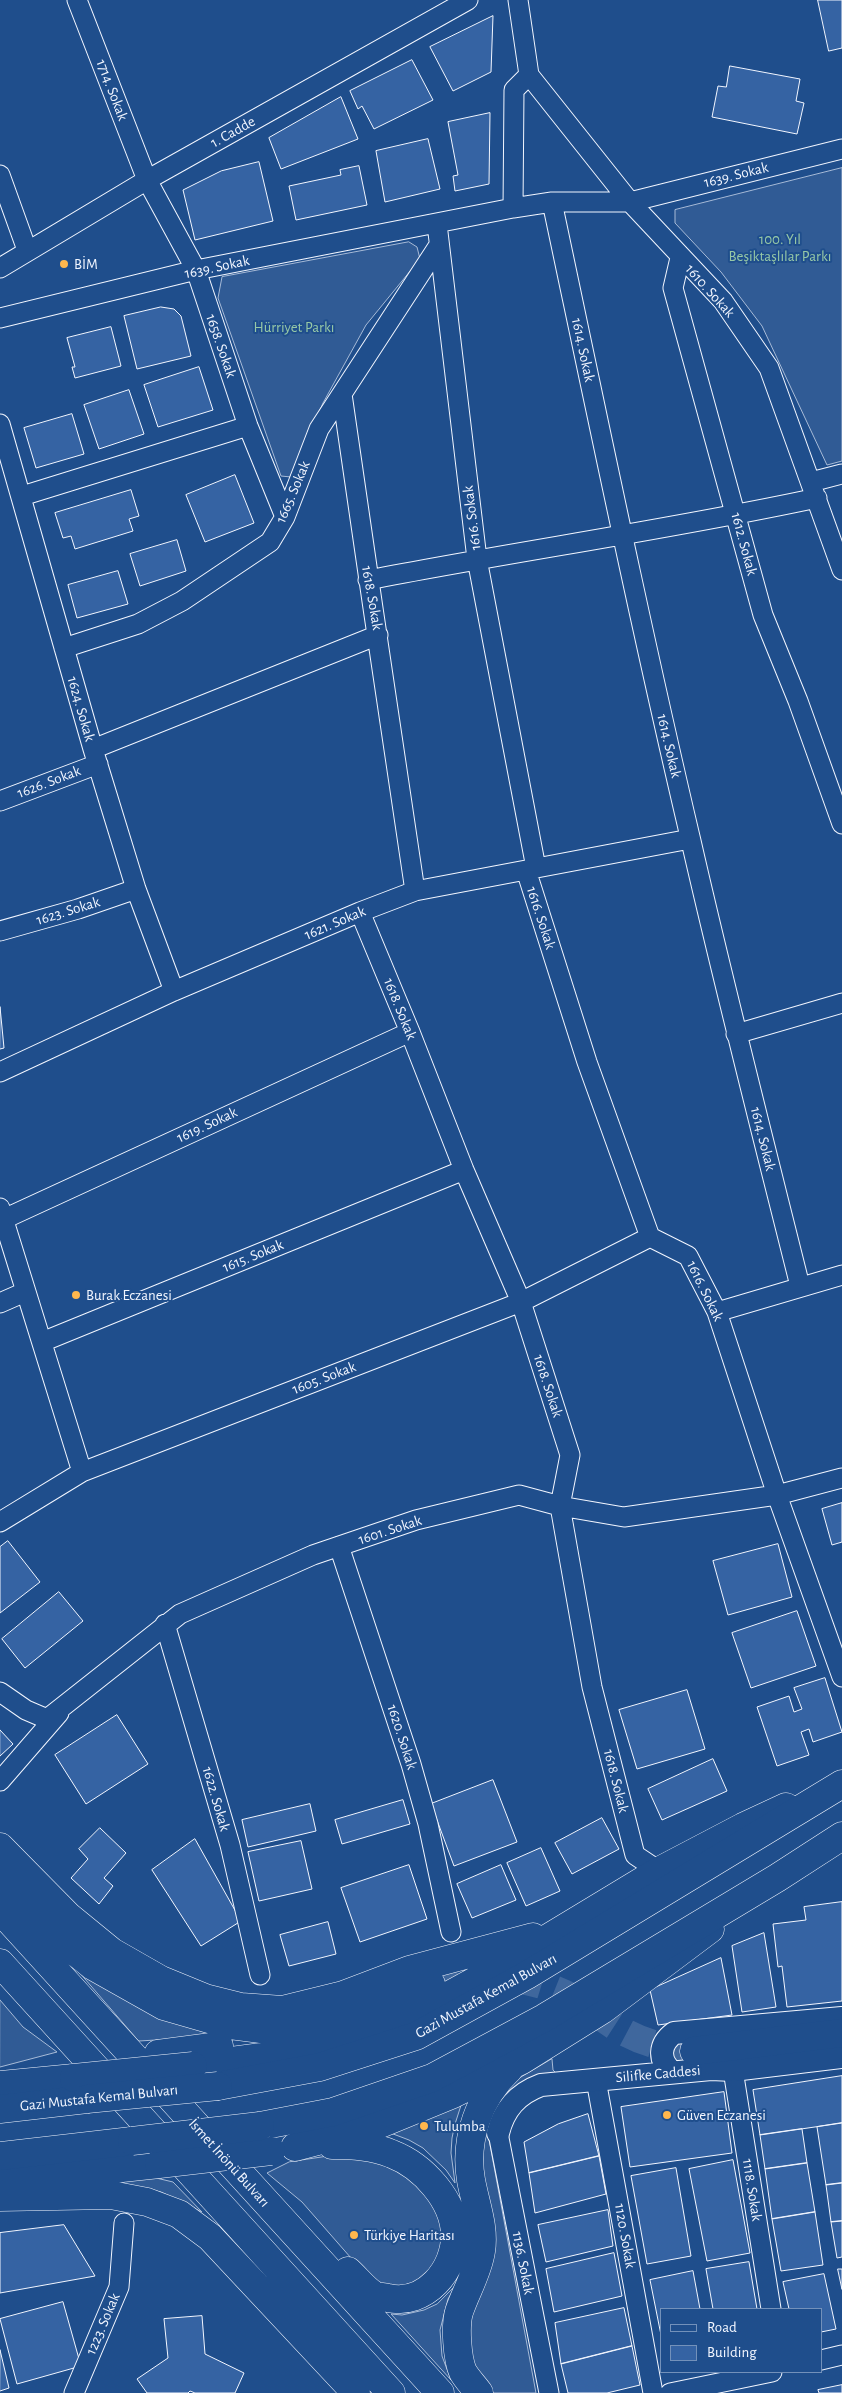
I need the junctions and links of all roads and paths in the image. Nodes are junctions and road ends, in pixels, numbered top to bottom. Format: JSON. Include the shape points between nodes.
{"nodes":[{"id":1,"x":77,"y":0,"type":"edge"},
{"id":2,"x":468,"y":0,"type":"edge"},
{"id":3,"x":518,"y":0,"type":"edge"},
{"id":4,"x":529,"y":75,"type":"junction"},
{"id":5,"x":842,"y":149,"type":"edge"},
{"id":6,"x":0,"y":174,"type":"edge"},
{"id":7,"x":147,"y":180,"type":"junction"},
{"id":8,"x":552,"y":202,"type":"junction"},
{"id":9,"x":630,"y":202,"type":"junction"},
{"id":10,"x":513,"y":208,"type":"junction"},
{"id":11,"x":437,"y":224,"type":"junction"},
{"id":12,"x":439,"y":245,"type":"junction"},
{"id":13,"x":27,"y":250,"type":"junction"},
{"id":14,"x":680,"y":258,"type":"junction"},
{"id":15,"x":0,"y":268,"type":"edge"},
{"id":16,"x":196,"y":270,"type":"junction"},
{"id":17,"x":0,"y":318,"type":"edge"},
{"id":18,"x":342,"y":394,"type":"junction"},
{"id":19,"x":0,"y":424,"type":"edge"},
{"id":20,"x":248,"y":426,"type":"junction"},
{"id":21,"x":842,"y":474,"type":"edge"},
{"id":22,"x":814,"y":490,"type":"junction"},
{"id":23,"x":22,"y":496,"type":"junction"},
{"id":24,"x":737,"y":515,"type":"junction"},
{"id":25,"x":285,"y":517,"type":"junction"},
{"id":26,"x":621,"y":534,"type":"junction"},
{"id":27,"x":477,"y":559,"type":"junction"},
{"id":28,"x":842,"y":570,"type":"edge"},
{"id":29,"x":368,"y":580,"type":"junction"},
{"id":30,"x":378,"y":635,"type":"junction"},
{"id":31,"x":64,"y":648,"type":"junction"},
{"id":32,"x":95,"y":756,"type":"junction"},
{"id":33,"x":0,"y":800,"type":"edge"},
{"id":34,"x":842,"y":824,"type":"edge"},
{"id":35,"x":690,"y":839,"type":"junction"},
{"id":36,"x":531,"y":869,"type":"junction"},
{"id":37,"x":136,"y":890,"type":"junction"},
{"id":38,"x":415,"y":891,"type":"junction"},
{"id":39,"x":360,"y":912,"type":"junction"},
{"id":40,"x":0,"y":931,"type":"edge"},
{"id":41,"x":174,"y":991,"type":"junction"},
{"id":42,"x":842,"y":1003,"type":"edge"},
{"id":43,"x":410,"y":1032,"type":"junction"},
{"id":44,"x":736,"y":1034,"type":"junction"},
{"id":45,"x":0,"y":1072,"type":"edge"},
{"id":46,"x":464,"y":1170,"type":"junction"},
{"id":47,"x":2,"y":1213,"type":"edge"},
{"id":48,"x":650,"y":1237,"type":"junction"},
{"id":49,"x":842,"y":1275,"type":"edge"},
{"id":50,"x":800,"y":1286,"type":"junction"},
{"id":51,"x":25,"y":1292,"type":"junction"},
{"id":52,"x":521,"y":1302,"type":"junction"},
{"id":53,"x":0,"y":1303,"type":"edge"},
{"id":54,"x":717,"y":1312,"type":"junction"},
{"id":55,"x":42,"y":1342,"type":"junction"},
{"id":56,"x":82,"y":1472,"type":"junction"},
{"id":57,"x":842,"y":1478,"type":"edge"},
{"id":58,"x":777,"y":1496,"type":"junction"},
{"id":59,"x":560,"y":1506,"type":"junction"},
{"id":60,"x":0,"y":1522,"type":"edge"},
{"id":61,"x":339,"y":1546,"type":"junction"},
{"id":62,"x":165,"y":1624,"type":"junction"},
{"id":63,"x":842,"y":1677,"type":"edge"},
{"id":64,"x":0,"y":1692,"type":"edge"},
{"id":65,"x":68,"y":1703,"type":"junction"},
{"id":66,"x":0,"y":1780,"type":"edge"},
{"id":67,"x":842,"y":1783,"type":"edge"},
{"id":68,"x":842,"y":1836,"type":"edge"},
{"id":69,"x":0,"y":1847,"type":"edge"},
{"id":70,"x":659,"y":1871,"type":"junction"},
{"id":71,"x":0,"y":1876,"type":"edge"},
{"id":72,"x":777,"y":1878,"type":"junction"},
{"id":73,"x":0,"y":1910,"type":"edge"},
{"id":74,"x":558,"y":1930,"type":"junction"},
{"id":75,"x":451,"y":1932,"type":"dead end"},
{"id":76,"x":0,"y":1963,"type":"edge"},
{"id":77,"x":260,"y":1975,"type":"dead end"},
{"id":78,"x":431,"y":1984,"type":"tunnel mouth"},
{"id":79,"x":0,"y":1986,"type":"edge"},
{"id":80,"x":48,"y":2015,"type":"junction"},
{"id":81,"x":842,"y":2018,"type":"edge"},
{"id":82,"x":292,"y":2033,"type":"junction"},
{"id":83,"x":842,"y":2033,"type":"edge"},
{"id":84,"x":694,"y":2051,"type":"tunnel mouth"},
{"id":85,"x":842,"y":2057,"type":"edge"},
{"id":86,"x":522,"y":2060,"type":"junction"},
{"id":87,"x":733,"y":2070,"type":"junction"},
{"id":88,"x":672,"y":2072,"type":"junction"},
{"id":89,"x":596,"y":2080,"type":"junction"},
{"id":90,"x":76,"y":2081,"type":"junction"},
{"id":91,"x":0,"y":2085,"type":"edge"},
{"id":92,"x":0,"y":2109,"type":"edge"},
{"id":93,"x":498,"y":2133,"type":"joint"},
{"id":94,"x":283,"y":2149,"type":"junction"},
{"id":95,"x":0,"y":2156,"type":"edge"},
{"id":96,"x":0,"y":2182,"type":"edge"},
{"id":97,"x":0,"y":2197,"type":"edge"},
{"id":98,"x":272,"y":2209,"type":"junction"},
{"id":99,"x":124,"y":2223,"type":"dead end"},
{"id":100,"x":771,"y":2308,"type":"edge"},
{"id":101,"x":842,"y":2355,"type":"edge"},
{"id":102,"x":822,"y":2360,"type":"edge"},
{"id":103,"x":767,"y":2373,"type":"edge"},
{"id":104,"x":74,"y":2393,"type":"edge"},
{"id":105,"x":356,"y":2393,"type":"edge"},
{"id":106,"x":391,"y":2393,"type":"edge"},
{"id":107,"x":440,"y":2393,"type":"edge"},
{"id":108,"x":479,"y":2393,"type":"edge"},
{"id":109,"x":549,"y":2393,"type":"edge"},
{"id":110,"x":653,"y":2393,"type":"edge"},
{"id":111,"x":670,"y":2393,"type":"edge"}],
"edges":[{"from":1,"to":7,"type":"street","name":"1714. Sokak"},
{"from":2,"to":7,"type":"street","name":"1. Cadde"},
{"from":3,"to":4,"type":"street"},
{"from":4,"to":9,"type":"street","name":"1610. Sokak"},
{"from":4,"to":10,"type":"street","via":[[514,90]]},
{"from":5,"to":9,"type":"street","name":"1639. Sokak"},
{"from":6,"to":13,"type":"street"},
{"from":7,"to":13,"type":"street","name":"1. Cadde"},
{"from":7,"to":16,"type":"street","name":"1658. Sokak"},
{"from":8,"to":9,"type":"street","name":"1639. Sokak"},
{"from":8,"to":10,"type":"street","name":"1639. Sokak"},
{"from":8,"to":26,"type":"street","name":"1614. Sokak"},
{"from":9,"to":14,"type":"street","name":"1610. Sokak"},
{"from":10,"to":11,"type":"street","name":"1639. Sokak"},
{"from":11,"to":12,"type":"street","name":"1616. Sokak"},
{"from":11,"to":16,"type":"street","name":"1639. Sokak"},
{"from":12,"to":18,"type":"street","name":"1665. Sokak"},
{"from":12,"to":27,"type":"street","name":"1616. Sokak"},
{"from":13,"to":15,"type":"street","name":"1. Cadde"},
{"from":14,"to":22,"type":"street","name":"1610. Sokak","via":[[723,301],[769,368]]},
{"from":14,"to":24,"type":"street","name":"1612. Sokak","via":[[674,288]]},
{"from":16,"to":17,"type":"street","name":"1639. Sokak"},
{"from":16,"to":20,"type":"street","name":"1658. Sokak"},
{"from":18,"to":25,"type":"street","name":"1665. Sokak","via":[[319,429]]},
{"from":18,"to":29,"type":"street","name":"1618. Sokak"},
{"from":19,"to":23,"type":"street","name":"1624. Sokak"},
{"from":20,"to":23,"type":"street"},
{"from":20,"to":25,"type":"street","name":"1658. Sokak"},
{"from":21,"to":22,"type":"street"},
{"from":22,"to":24,"type":"street"},
{"from":22,"to":28,"type":"street","name":"1610. Sokak"},
{"from":23,"to":31,"type":"street","name":"1624. Sokak"},
{"from":24,"to":26,"type":"street"},
{"from":24,"to":34,"type":"street","name":"1612. Sokak","via":[[763,615]]},
{"from":25,"to":31,"type":"street","name":"1665. Sokak","via":[[270,542],[182,601],[138,624]]},
{"from":26,"to":27,"type":"street"},
{"from":26,"to":35,"type":"street","name":"1614. Sokak"},
{"from":27,"to":29,"type":"street"},
{"from":27,"to":36,"type":"street","name":"1616. Sokak"},
{"from":29,"to":30,"type":"street","name":"1618. Sokak"},
{"from":30,"to":32,"type":"street","name":"1626. Sokak"},
{"from":30,"to":38,"type":"street","name":"1618. Sokak"},
{"from":31,"to":32,"type":"street","name":"1624. Sokak"},
{"from":32,"to":33,"type":"street","name":"1626. Sokak"},
{"from":32,"to":37,"type":"street","name":"1624. Sokak"},
{"from":35,"to":36,"type":"street","name":"1621. Sokak"},
{"from":35,"to":44,"type":"street","name":"1614. Sokak"},
{"from":36,"to":38,"type":"street","name":"1621. Sokak"},
{"from":36,"to":48,"type":"street","name":"1616. Sokak","via":[[587,1062]]},
{"from":37,"to":40,"type":"street","name":"1623. Sokak"},
{"from":37,"to":41,"type":"street","name":"1624. Sokak"},
{"from":38,"to":39,"type":"street","name":"1621. Sokak"},
{"from":39,"to":41,"type":"street","name":"1621. Sokak"},
{"from":39,"to":43,"type":"street","name":"1618. Sokak"},
{"from":41,"to":45,"type":"street","name":"1621. Sokak"},
{"from":42,"to":44,"type":"street"},
{"from":43,"to":46,"type":"street","name":"1618. Sokak"},
{"from":43,"to":47,"type":"street","name":"1619. Sokak"},
{"from":44,"to":50,"type":"street","name":"1614. Sokak"},
{"from":46,"to":52,"type":"street","name":"1618. Sokak"},
{"from":46,"to":55,"type":"street","name":"1615. Sokak"},
{"from":47,"to":51,"type":"street"},
{"from":48,"to":52,"type":"street","name":"1605. Sokak"},
{"from":48,"to":54,"type":"street","name":"1616. Sokak","via":[[688,1256]]},
{"from":49,"to":50,"type":"street"},
{"from":50,"to":54,"type":"street"},
{"from":51,"to":53,"type":"street"},
{"from":51,"to":55,"type":"street"},
{"from":52,"to":56,"type":"street","name":"1605. Sokak"},
{"from":52,"to":59,"type":"street","name":"1618. Sokak","via":[[570,1455]]},
{"from":54,"to":58,"type":"street","name":"1616. Sokak"},
{"from":55,"to":56,"type":"street"},
{"from":56,"to":60,"type":"street","name":"1605. Sokak"},
{"from":57,"to":58,"type":"street","name":"1601. Sokak"},
{"from":58,"to":59,"type":"street","name":"1601. Sokak","via":[[624,1517]]},
{"from":58,"to":63,"type":"street","name":"1616. Sokak"},
{"from":59,"to":61,"type":"street","name":"1601. Sokak","via":[[519,1495],[416,1520]]},
{"from":59,"to":70,"type":"street","name":"1618. Sokak","via":[[592,1687],[635,1855]]},
{"from":61,"to":62,"type":"street","name":"1601. Sokak","via":[[313,1554],[180,1614]]},
{"from":61,"to":75,"type":"street","name":"1620. Sokak","via":[[411,1764],[428,1824]]},
{"from":62,"to":65,"type":"street","name":"1601. Sokak"},
{"from":62,"to":77,"type":"street","name":"1622. Sokak","via":[[230,1845]]},
{"from":64,"to":65,"type":"street","name":"1601. Sokak","via":[[26,1710],[48,1719]]},
{"from":65,"to":66,"type":"street"},
{"from":67,"to":70,"type":"main road","via":[[743,1827]]},
{"from":67,"to":90,"type":"main road","name":"Gazi Mustafa Kemal Bulvarı","bridge":true,"via":[[527,1975],[416,2036],[320,2067],[218,2086]]},
{"from":68,"to":72,"type":"main road"},
{"from":69,"to":74,"type":"main road","via":[[68,1916],[112,1952],[162,1980],[205,1998],[241,2007],[282,2010],[299,2006],[343,1995],[409,1970]]},
{"from":70,"to":74,"type":"main road"},
{"from":71,"to":82,"type":"main road","via":[[57,1937],[94,1966],[164,2006],[230,2025]]},
{"from":72,"to":86,"type":"main road","via":[[602,2010]]},
{"from":72,"to":95,"type":"main road","bridge":true,"via":[[544,2018],[432,2078],[333,2112],[260,2126]]},
{"from":73,"to":98,"type":"main road","name":"İsmet İnönü Bulvarı"},
{"from":74,"to":90,"type":"main road","bridge":true,"via":[[497,1969],[413,2015],[300,2052]]},
{"from":76,"to":80,"type":"main road"},
{"from":78,"to":82,"type":"main road","via":[[348,2018]]},
{"from":79,"to":80,"type":"main road","via":[[24,2005]]},
{"from":80,"to":106,"type":"main road"},
{"from":81,"to":88,"type":"street","via":[[674,2033],[668,2037],[662,2050],[664,2062]]},
{"from":82,"to":90,"type":"main road","via":[[158,2054]]},
{"from":83,"to":84,"type":"main road"},
{"from":85,"to":87,"type":"street","name":"Silifke Caddesi"},
{"from":86,"to":94,"type":"main road","via":[[453,2094],[375,2126]]},
{"from":86,"to":108,"type":"main road","via":[[508,2070],[486,2098],[478,2114],[470,2146],[481,2250],[458,2313],[457,2335],[463,2371]]},
{"from":87,"to":88,"type":"street","name":"Silifke Caddesi"},
{"from":87,"to":100,"type":"street","name":"1118. Sokak"},
{"from":88,"to":89,"type":"street","name":"Silifke Caddesi"},
{"from":89,"to":93,"type":"street","name":"Silifke Caddesi","via":[[553,2083],[530,2089],[502,2116]]},
{"from":89,"to":110,"type":"street","name":"1120. Sokak"},
{"from":90,"to":91,"type":"main road"},
{"from":90,"to":92,"type":"main road","name":"Gazi Mustafa Kemal Bulvarı"},
{"from":93,"to":109,"type":"street","name":"1136. Sokak"},
{"from":94,"to":96,"type":"main road","bridge":true},
{"from":94,"to":98,"type":"main road","via":[[355,2145],[393,2154],[410,2163],[439,2192],[451,2212],[455,2234],[452,2257],[441,2276],[416,2298],[400,2300],[374,2295],[295,2222]]},
{"from":97,"to":105,"type":"main road","via":[[112,2195],[147,2202],[179,2214],[210,2237]]},
{"from":98,"to":107,"type":"main road","name":"İsmet İnönü Bulvarı"},
{"from":99,"to":104,"type":"street","name":"1223. Sokak","via":[[119,2288]]},
{"from":101,"to":102,"type":"street"},
{"from":103,"to":111,"type":"street"}]}
